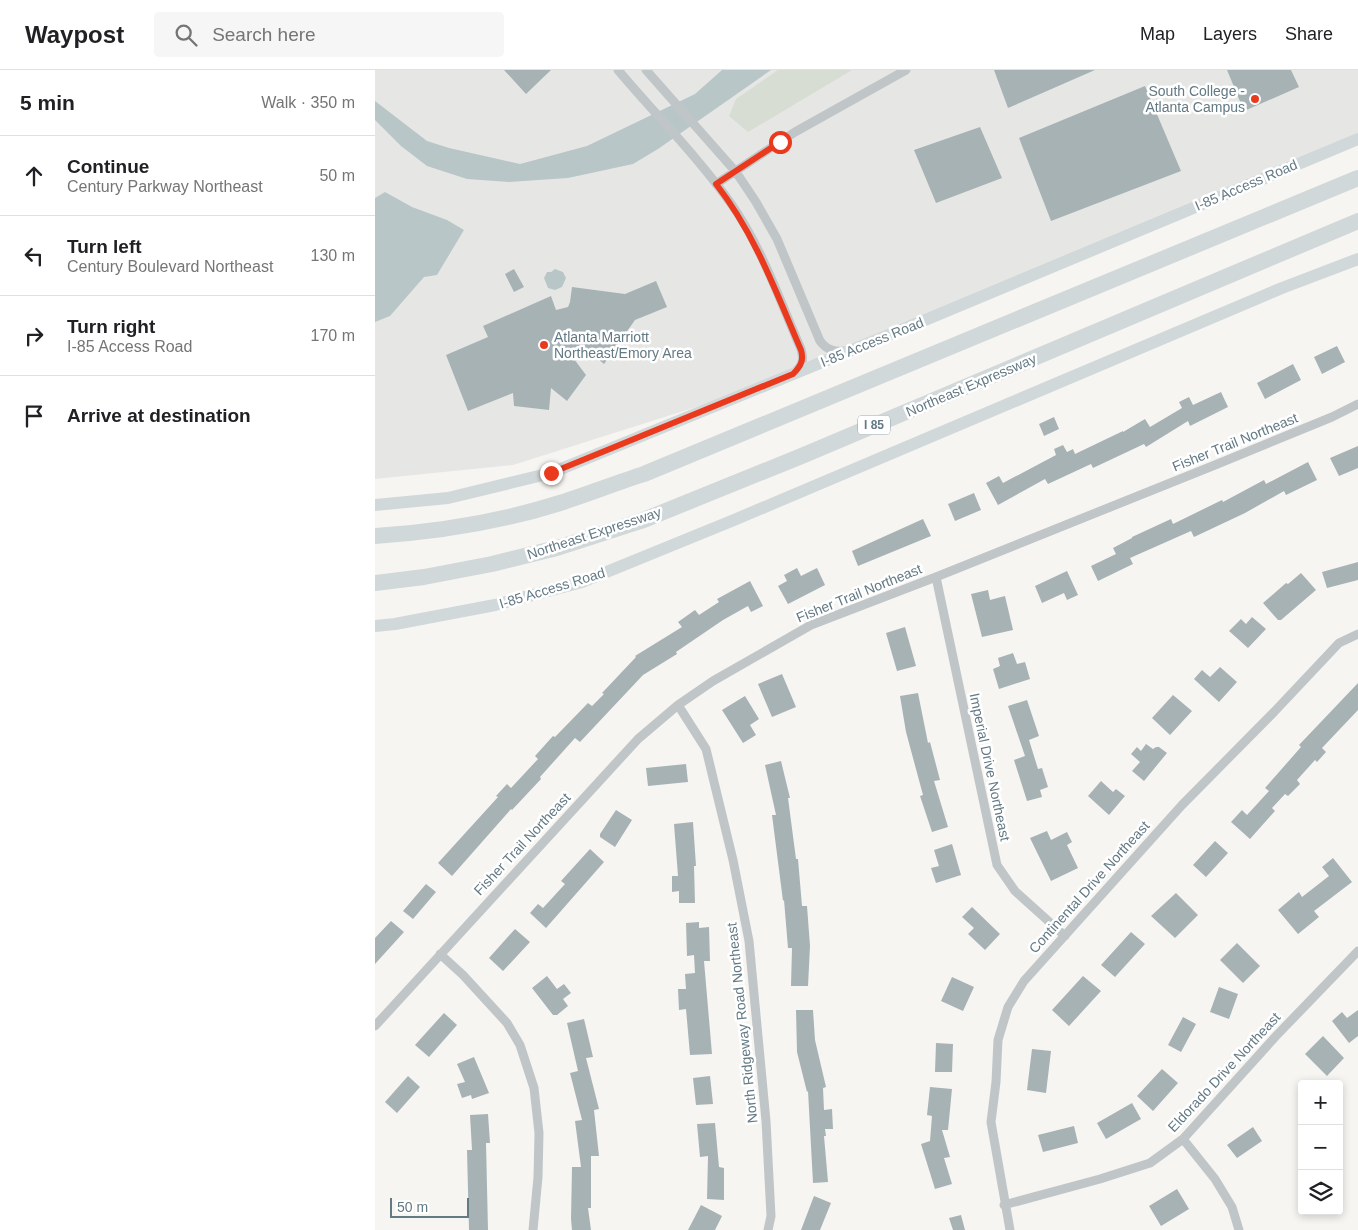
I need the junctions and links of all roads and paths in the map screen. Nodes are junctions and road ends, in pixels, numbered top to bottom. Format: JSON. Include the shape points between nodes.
{"nodes":[{"id":1,"x":618,"y":70,"type":"edge"},
{"id":2,"x":646,"y":70,"type":"edge"},
{"id":3,"x":906,"y":70,"type":"edge"},
{"id":4,"x":1358,"y":139,"type":"edge"},
{"id":5,"x":736,"y":172,"type":"junction"},
{"id":6,"x":1358,"y":178,"type":"edge"},
{"id":7,"x":716,"y":184,"type":"junction"},
{"id":8,"x":1358,"y":221,"type":"edge"},
{"id":9,"x":1358,"y":259,"type":"edge"},
{"id":10,"x":848,"y":351,"type":"junction"},
{"id":11,"x":793,"y":374,"type":"junction"},
{"id":12,"x":1358,"y":404,"type":"edge"},
{"id":13,"x":375,"y":505,"type":"edge"},
{"id":14,"x":375,"y":536,"type":"edge"},
{"id":15,"x":937,"y":577,"type":"junction"},
{"id":16,"x":375,"y":583,"type":"edge"},
{"id":17,"x":375,"y":626,"type":"edge"},
{"id":18,"x":1358,"y":634,"type":"edge"},
{"id":19,"x":678,"y":705,"type":"junction"},
{"id":20,"x":1065,"y":936,"type":"junction"},
{"id":21,"x":1358,"y":951,"type":"edge"},
{"id":22,"x":440,"y":954,"type":"junction"},
{"id":23,"x":375,"y":1026,"type":"edge"},
{"id":24,"x":1183,"y":1139,"type":"junction"},
{"id":25,"x":1004,"y":1205,"type":"junction"},
{"id":26,"x":533,"y":1230,"type":"edge"},
{"id":27,"x":768,"y":1230,"type":"edge"},
{"id":28,"x":1010,"y":1230,"type":"edge"},
{"id":29,"x":1239,"y":1230,"type":"edge"}],
"edges":[{"from":1,"to":7,"type":"street"},
{"from":2,"to":5,"type":"street"},
{"from":3,"to":5,"type":"street","via":[[795,132]]},
{"from":4,"to":10,"type":"main road","name":"I-85 Access Road"},
{"from":5,"to":7,"type":"street"},
{"from":5,"to":10,"type":"street","via":[[777,239],[820,341],[832,351]]},
{"from":6,"to":14,"type":"highway","via":[[644,474],[506,517]]},
{"from":7,"to":11,"type":"street","via":[[752,238],[801,350],[802,363]]},
{"from":8,"to":16,"type":"highway","name":"Northeast Expressway","number":"I 85","via":[[641,521],[557,548],[492,564]]},
{"from":9,"to":17,"type":"main road","name":"I-85 Access Road","via":[[582,582],[495,605]]},
{"from":10,"to":11,"type":"main road","name":"I-85 Access Road"},
{"from":11,"to":13,"type":"main road","name":"I-85 Access Road","via":[[551,473],[448,498]]},
{"from":12,"to":15,"type":"street","name":"Fisher Trail Northeast"},
{"from":15,"to":19,"type":"street","name":"Fisher Trail Northeast","via":[[811,625],[713,681]]},
{"from":15,"to":20,"type":"street","name":"Imperial Drive Northeast","via":[[997,865],[1015,891]]},
{"from":18,"to":20,"type":"street","name":"Continental Drive Northeast","via":[[1339,643],[1181,804]]},
{"from":19,"to":22,"type":"street","name":"Fisher Trail Northeast","via":[[638,739]]},
{"from":19,"to":27,"type":"street","name":"North Ridgeway Road Northeast","via":[[706,749],[749,941],[766,1121],[771,1207]]},
{"from":20,"to":25,"type":"street","name":"Continental Drive Northeast","via":[[1024,981],[1009,1007],[998,1040],[991,1122]]},
{"from":21,"to":24,"type":"street","name":"Eldorado Drive Northeast"},
{"from":22,"to":23,"type":"street","name":"Fisher Trail Northeast"},
{"from":22,"to":26,"type":"street","via":[[507,1023],[519,1045],[534,1088],[539,1133]]},
{"from":24,"to":25,"type":"street","name":"Eldorado Drive Northeast","via":[[1150,1163]]},
{"from":24,"to":29,"type":"street","via":[[1215,1179],[1232,1207]]},
{"from":25,"to":28,"type":"street","name":"Continental Drive Northeast"}]}
